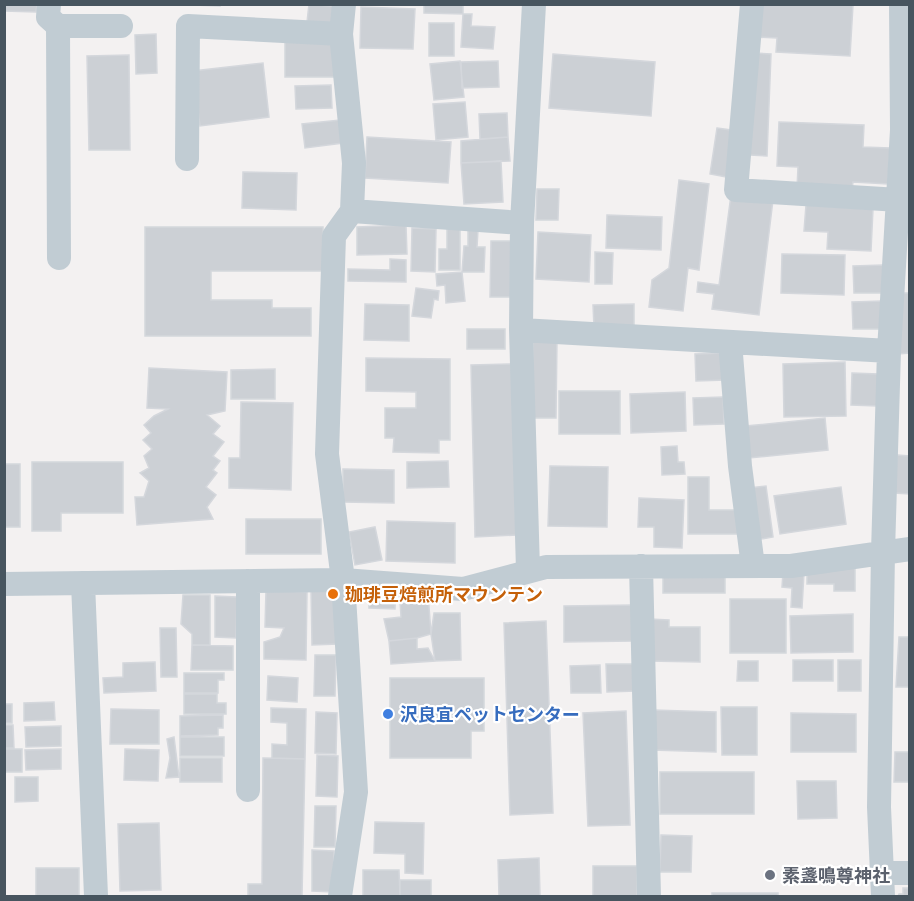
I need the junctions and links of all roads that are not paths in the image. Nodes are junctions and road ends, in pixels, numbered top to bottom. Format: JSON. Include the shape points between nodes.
{"nodes":[{"id":1,"x":344,"y":4,"type":"edge"},
{"id":2,"x":534,"y":4,"type":"edge"},
{"id":3,"x":752,"y":4,"type":"edge"},
{"id":4,"x":901,"y":4,"type":"edge"},
{"id":5,"x":53,"y":15,"type":"edge"},
{"id":6,"x":121,"y":26,"type":"dead end"},
{"id":7,"x":341,"y":34,"type":"junction"},
{"id":8,"x":187,"y":159,"type":"dead end"},
{"id":9,"x":899,"y":200,"type":"junction"},
{"id":10,"x":352,"y":211,"type":"junction"},
{"id":11,"x":522,"y":223,"type":"junction"},
{"id":12,"x":59,"y":258,"type":"dead end"},
{"id":13,"x":521,"y":330,"type":"junction"},
{"id":14,"x":730,"y":342,"type":"junction"},
{"id":15,"x":896,"y":357,"type":"edge"},
{"id":16,"x":909,"y":549,"type":"edge"},
{"id":17,"x":883,"y":552,"type":"junction"},
{"id":18,"x":641,"y":566,"type":"junction"},
{"id":19,"x":753,"y":566,"type":"junction"},
{"id":20,"x":528,"y":570,"type":"junction"},
{"id":21,"x":343,"y":580,"type":"junction"},
{"id":22,"x":248,"y":581,"type":"junction"},
{"id":23,"x":83,"y":583,"type":"junction"},
{"id":24,"x":4,"y":584,"type":"edge"},
{"id":25,"x":248,"y":790,"type":"dead end"},
{"id":26,"x":882,"y":873,"type":"junction"},
{"id":27,"x":909,"y":873,"type":"edge"},
{"id":28,"x":96,"y":897,"type":"edge"},
{"id":29,"x":340,"y":897,"type":"edge"},
{"id":30,"x":649,"y":897,"type":"edge"},
{"id":31,"x":882,"y":897,"type":"edge"}],
"edges":[{"from":1,"to":7,"type":"street"},
{"from":2,"to":11,"type":"street"},
{"from":3,"to":9,"type":"street","via":[[736,190]]},
{"from":4,"to":9,"type":"street"},
{"from":5,"to":6,"type":"street"},
{"from":5,"to":12,"type":"street"},
{"from":7,"to":8,"type":"street","via":[[188,26]]},
{"from":7,"to":10,"type":"street","via":[[354,163]]},
{"from":9,"to":15,"type":"street"},
{"from":10,"to":11,"type":"street"},
{"from":10,"to":21,"type":"street","via":[[334,236],[327,454]]},
{"from":11,"to":13,"type":"street"},
{"from":13,"to":14,"type":"street"},
{"from":13,"to":20,"type":"street"},
{"from":14,"to":15,"type":"street"},
{"from":14,"to":19,"type":"street"},
{"from":15,"to":17,"type":"street"},
{"from":16,"to":17,"type":"street"},
{"from":17,"to":19,"type":"street","via":[[791,566]]},
{"from":17,"to":26,"type":"street","via":[[879,807]]},
{"from":18,"to":19,"type":"street"},
{"from":18,"to":20,"type":"street"},
{"from":18,"to":30,"type":"street"},
{"from":20,"to":21,"type":"street","via":[[463,589]]},
{"from":21,"to":22,"type":"street"},
{"from":21,"to":29,"type":"street","via":[[356,792]]},
{"from":22,"to":23,"type":"street"},
{"from":22,"to":25,"type":"street"},
{"from":23,"to":24,"type":"street"},
{"from":23,"to":28,"type":"street"},
{"from":26,"to":27,"type":"street"},
{"from":26,"to":31,"type":"street"}]}
